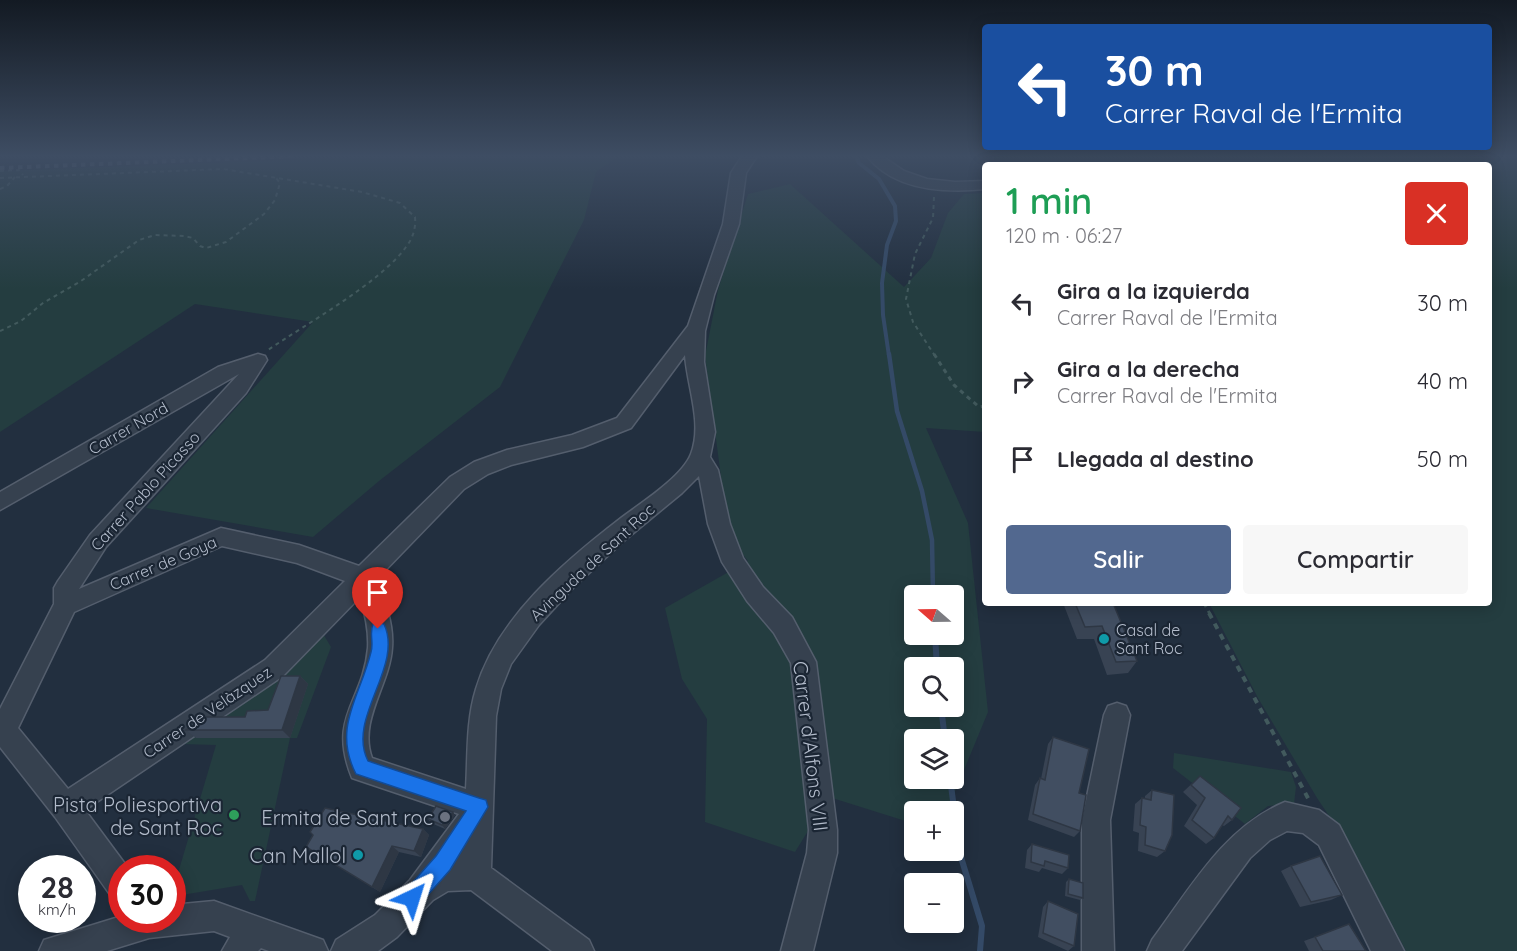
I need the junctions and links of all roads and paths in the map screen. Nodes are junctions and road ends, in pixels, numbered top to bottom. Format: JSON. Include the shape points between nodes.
{"nodes":[{"id":1,"x":273,"y":200,"type":"edge"},
{"id":2,"x":391,"y":200,"type":"edge"},
{"id":3,"x":736,"y":200,"type":"edge"},
{"id":4,"x":934,"y":200,"type":"edge"},
{"id":5,"x":698,"y":324,"type":"junction"},
{"id":6,"x":0,"y":331,"type":"edge"},
{"id":7,"x":258,"y":360,"type":"junction"},
{"id":8,"x":696,"y":379,"type":"junction"},
{"id":9,"x":652,"y":383,"type":"junction"},
{"id":10,"x":982,"y":406,"type":"edge"},
{"id":11,"x":700,"y":459,"type":"junction"},
{"id":12,"x":0,"y":502,"type":"edge"},
{"id":13,"x":364,"y":578,"type":"junction"},
{"id":14,"x":66,"y":605,"type":"junction"},
{"id":15,"x":1204,"y":606,"type":"edge"},
{"id":16,"x":1117,"y":715,"type":"dead end"},
{"id":17,"x":2,"y":728,"type":"edge"},
{"id":18,"x":64,"y":807,"type":"junction"},
{"id":19,"x":479,"y":807,"type":"junction"},
{"id":20,"x":1320,"y":826,"type":"junction"},
{"id":21,"x":108,"y":866,"type":"edge"},
{"id":22,"x":476,"y":874,"type":"junction"},
{"id":23,"x":412,"y":898,"type":"junction"},
{"id":24,"x":186,"y":918,"type":"edge"},
{"id":25,"x":110,"y":933,"type":"edge"},
{"id":26,"x":247,"y":941,"type":"edge"},
{"id":27,"x":55,"y":951,"type":"edge"},
{"id":28,"x":312,"y":951,"type":"edge"},
{"id":29,"x":347,"y":951,"type":"edge"},
{"id":30,"x":578,"y":951,"type":"edge"},
{"id":31,"x":797,"y":951,"type":"edge"},
{"id":32,"x":1098,"y":951,"type":"edge"},
{"id":33,"x":1163,"y":951,"type":"edge"},
{"id":34,"x":1388,"y":951,"type":"edge"}],
"edges":[{"from":1,"to":6,"type":"path","via":[[271,207],[235,237],[219,245],[206,248],[184,236],[139,240],[21,321]]},
{"from":2,"to":7,"type":"path","via":[[400,203],[414,217],[416,228],[407,246],[357,290],[273,345]]},
{"from":3,"to":5,"type":"street"},
{"from":4,"to":10,"type":"path","via":[[933,218],[915,254],[906,299],[914,322],[954,385]]},
{"from":5,"to":8,"type":"street","via":[[694,348]]},
{"from":5,"to":9,"type":"street","name":"Carrer de Velàzquez"},
{"from":7,"to":12,"type":"street","name":"Carrer Nord","via":[[225,372]]},
{"from":7,"to":14,"type":"street","name":"Carrer Pablo Picasso","via":[[239,388],[98,541],[66,588]]},
{"from":8,"to":9,"type":"street","via":[[673,371]]},
{"from":8,"to":11,"type":"street","via":[[704,439]]},
{"from":9,"to":13,"type":"street","name":"Carrer de Velàzquez","via":[[624,423],[576,442],[507,458],[457,483]]},
{"from":11,"to":19,"type":"street","name":"Avinguda de Sant Roc","via":[[557,590],[507,649],[493,675],[482,722]]},
{"from":11,"to":31,"type":"street","name":"Carrer d'Alfons VIII","via":[[708,470],[718,524],[733,562],[791,637],[806,674],[823,830],[822,853]]},
{"from":13,"to":14,"type":"street","name":"Carrer de Goya","via":[[299,554],[221,537]]},
{"from":13,"to":18,"type":"street","name":"Carrer de Velàzquez","via":[[274,668]]},
{"from":13,"to":19,"type":"street","via":[[376,609],[380,649],[353,734],[362,768]]},
{"from":14,"to":17,"type":"street","name":"Carrer Pablo Picasso"},
{"from":15,"to":20,"type":"path","via":[[1287,754]]},
{"from":16,"to":32,"type":"street","via":[[1096,820]]},
{"from":17,"to":18,"type":"street"},
{"from":18,"to":21,"type":"street"},
{"from":19,"to":22,"type":"street","name":"Avinguda de Sant Roc"},
{"from":19,"to":23,"type":"street","via":[[443,863]]},
{"from":20,"to":33,"type":"street","via":[[1285,816],[1260,830],[1219,874]]},
{"from":20,"to":34,"type":"street","via":[[1329,835]]},
{"from":22,"to":23,"type":"street","via":[[444,876]]},
{"from":22,"to":30,"type":"street"},
{"from":23,"to":29,"type":"street","via":[[381,932]]},
{"from":24,"to":26,"type":"street","via":[[214,916]]},
{"from":25,"to":27,"type":"street"},
{"from":26,"to":28,"type":"street"}]}
